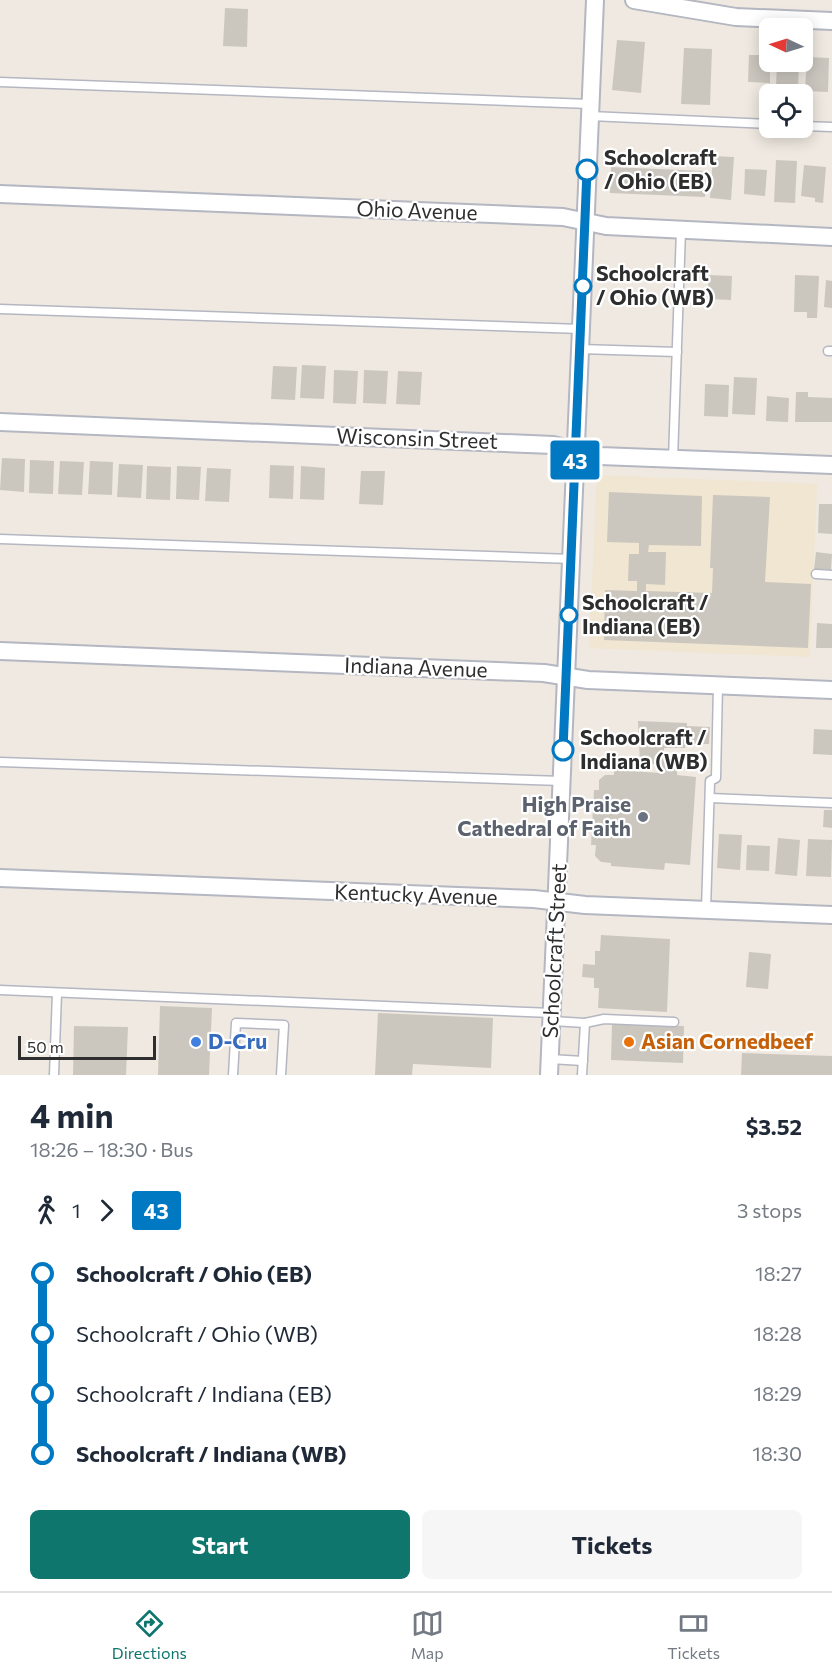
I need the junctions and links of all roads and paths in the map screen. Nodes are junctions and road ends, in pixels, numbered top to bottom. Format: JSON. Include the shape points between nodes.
{"nodes":[{"id":1,"x":595,"y":0,"type":"edge"},
{"id":2,"x":634,"y":0,"type":"edge"},
{"id":3,"x":832,"y":21,"type":"edge"},
{"id":4,"x":0,"y":82,"type":"edge"},
{"id":5,"x":590,"y":110,"type":"junction"},
{"id":6,"x":759,"y":123,"type":"edge"},
{"id":7,"x":813,"y":126,"type":"edge"},
{"id":8,"x":832,"y":127,"type":"edge"},
{"id":9,"x":0,"y":194,"type":"edge"},
{"id":10,"x":585,"y":221,"type":"junction"},
{"id":11,"x":681,"y":230,"type":"junction"},
{"id":12,"x":832,"y":237,"type":"edge"},
{"id":13,"x":0,"y":309,"type":"edge"},
{"id":14,"x":581,"y":329,"type":"junction"},
{"id":15,"x":580,"y":349,"type":"junction"},
{"id":16,"x":677,"y":352,"type":"junction"},
{"id":17,"x":0,"y":422,"type":"edge"},
{"id":18,"x":576,"y":451,"type":"junction"},
{"id":19,"x":673,"y":459,"type":"junction"},
{"id":20,"x":832,"y":465,"type":"edge"},
{"id":21,"x":0,"y":539,"type":"edge"},
{"id":22,"x":571,"y":559,"type":"junction"},
{"id":23,"x":816,"y":574,"type":"dead end"},
{"id":24,"x":832,"y":575,"type":"edge"},
{"id":25,"x":0,"y":651,"type":"edge"},
{"id":26,"x":566,"y":676,"type":"junction"},
{"id":27,"x":718,"y":685,"type":"junction"},
{"id":28,"x":832,"y":690,"type":"edge"},
{"id":29,"x":0,"y":762,"type":"edge"},
{"id":30,"x":562,"y":781,"type":"junction"},
{"id":31,"x":710,"y":798,"type":"junction"},
{"id":32,"x":832,"y":803,"type":"edge"},
{"id":33,"x":0,"y":878,"type":"edge"},
{"id":34,"x":557,"y":902,"type":"junction"},
{"id":35,"x":706,"y":910,"type":"junction"},
{"id":36,"x":832,"y":915,"type":"edge"},
{"id":37,"x":0,"y":990,"type":"edge"},
{"id":38,"x":57,"y":993,"type":"junction"},
{"id":39,"x":552,"y":1017,"type":"junction"},
{"id":40,"x":674,"y":1022,"type":"dead end"},
{"id":41,"x":585,"y":1023,"type":"junction"},
{"id":42,"x":583,"y":1061,"type":"junction"},
{"id":43,"x":550,"y":1067,"type":"edge"},
{"id":44,"x":54,"y":1075,"type":"edge"},
{"id":45,"x":233,"y":1075,"type":"edge"},
{"id":46,"x":281,"y":1075,"type":"edge"},
{"id":47,"x":582,"y":1075,"type":"edge"}],
"edges":[{"from":1,"to":5,"type":"street","name":"Schoolcraft Street"},
{"from":2,"to":3,"type":"street","via":[[735,17]]},
{"from":4,"to":5,"type":"lane"},
{"from":5,"to":6,"type":"lane"},
{"from":5,"to":10,"type":"street","name":"Schoolcraft Street"},
{"from":7,"to":8,"type":"lane"},
{"from":9,"to":10,"type":"street","name":"Ohio Avenue"},
{"from":10,"to":11,"type":"street","name":"Ohio Avenue","via":[[606,226]]},
{"from":10,"to":14,"type":"street","name":"Schoolcraft Street"},
{"from":11,"to":12,"type":"street","name":"Ohio Avenue"},
{"from":11,"to":16,"type":"lane"},
{"from":13,"to":14,"type":"lane"},
{"from":14,"to":15,"type":"street","name":"Schoolcraft Street"},
{"from":15,"to":16,"type":"lane"},
{"from":15,"to":18,"type":"street","name":"Schoolcraft Street"},
{"from":16,"to":19,"type":"lane"},
{"from":17,"to":18,"type":"street","name":"Wisconsin Street","via":[[553,445]]},
{"from":18,"to":19,"type":"street","name":"Wisconsin Street","via":[[600,456]]},
{"from":18,"to":22,"type":"street","name":"Schoolcraft Street"},
{"from":19,"to":20,"type":"street","name":"Wisconsin Street"},
{"from":21,"to":22,"type":"lane"},
{"from":22,"to":26,"type":"street","name":"Schoolcraft Street"},
{"from":23,"to":24,"type":"lane"},
{"from":25,"to":26,"type":"street","name":"Indiana Avenue"},
{"from":26,"to":27,"type":"street","name":"Indiana Avenue"},
{"from":26,"to":30,"type":"street","name":"Schoolcraft Street"},
{"from":27,"to":28,"type":"street","name":"Indiana Avenue"},
{"from":27,"to":31,"type":"lane","via":[[716,778],[710,781]]},
{"from":29,"to":30,"type":"lane"},
{"from":30,"to":34,"type":"street","name":"Schoolcraft Street"},
{"from":31,"to":32,"type":"lane"},
{"from":31,"to":35,"type":"lane"},
{"from":33,"to":34,"type":"street","name":"Kentucky Avenue"},
{"from":34,"to":35,"type":"street","name":"Kentucky Avenue"},
{"from":34,"to":39,"type":"street","name":"Schoolcraft Street"},
{"from":35,"to":36,"type":"street","name":"Kentucky Avenue"},
{"from":37,"to":38,"type":"lane"},
{"from":38,"to":39,"type":"lane"},
{"from":38,"to":44,"type":"lane"},
{"from":39,"to":41,"type":"lane"},
{"from":39,"to":43,"type":"street","name":"Schoolcraft Street"},
{"from":40,"to":41,"type":"lane","via":[[604,1019]]},
{"from":41,"to":42,"type":"lane"},
{"from":42,"to":43,"type":"lane"},
{"from":42,"to":47,"type":"lane"},
{"from":45,"to":46,"type":"lane","via":[[236,1023],[284,1025]]}]}
